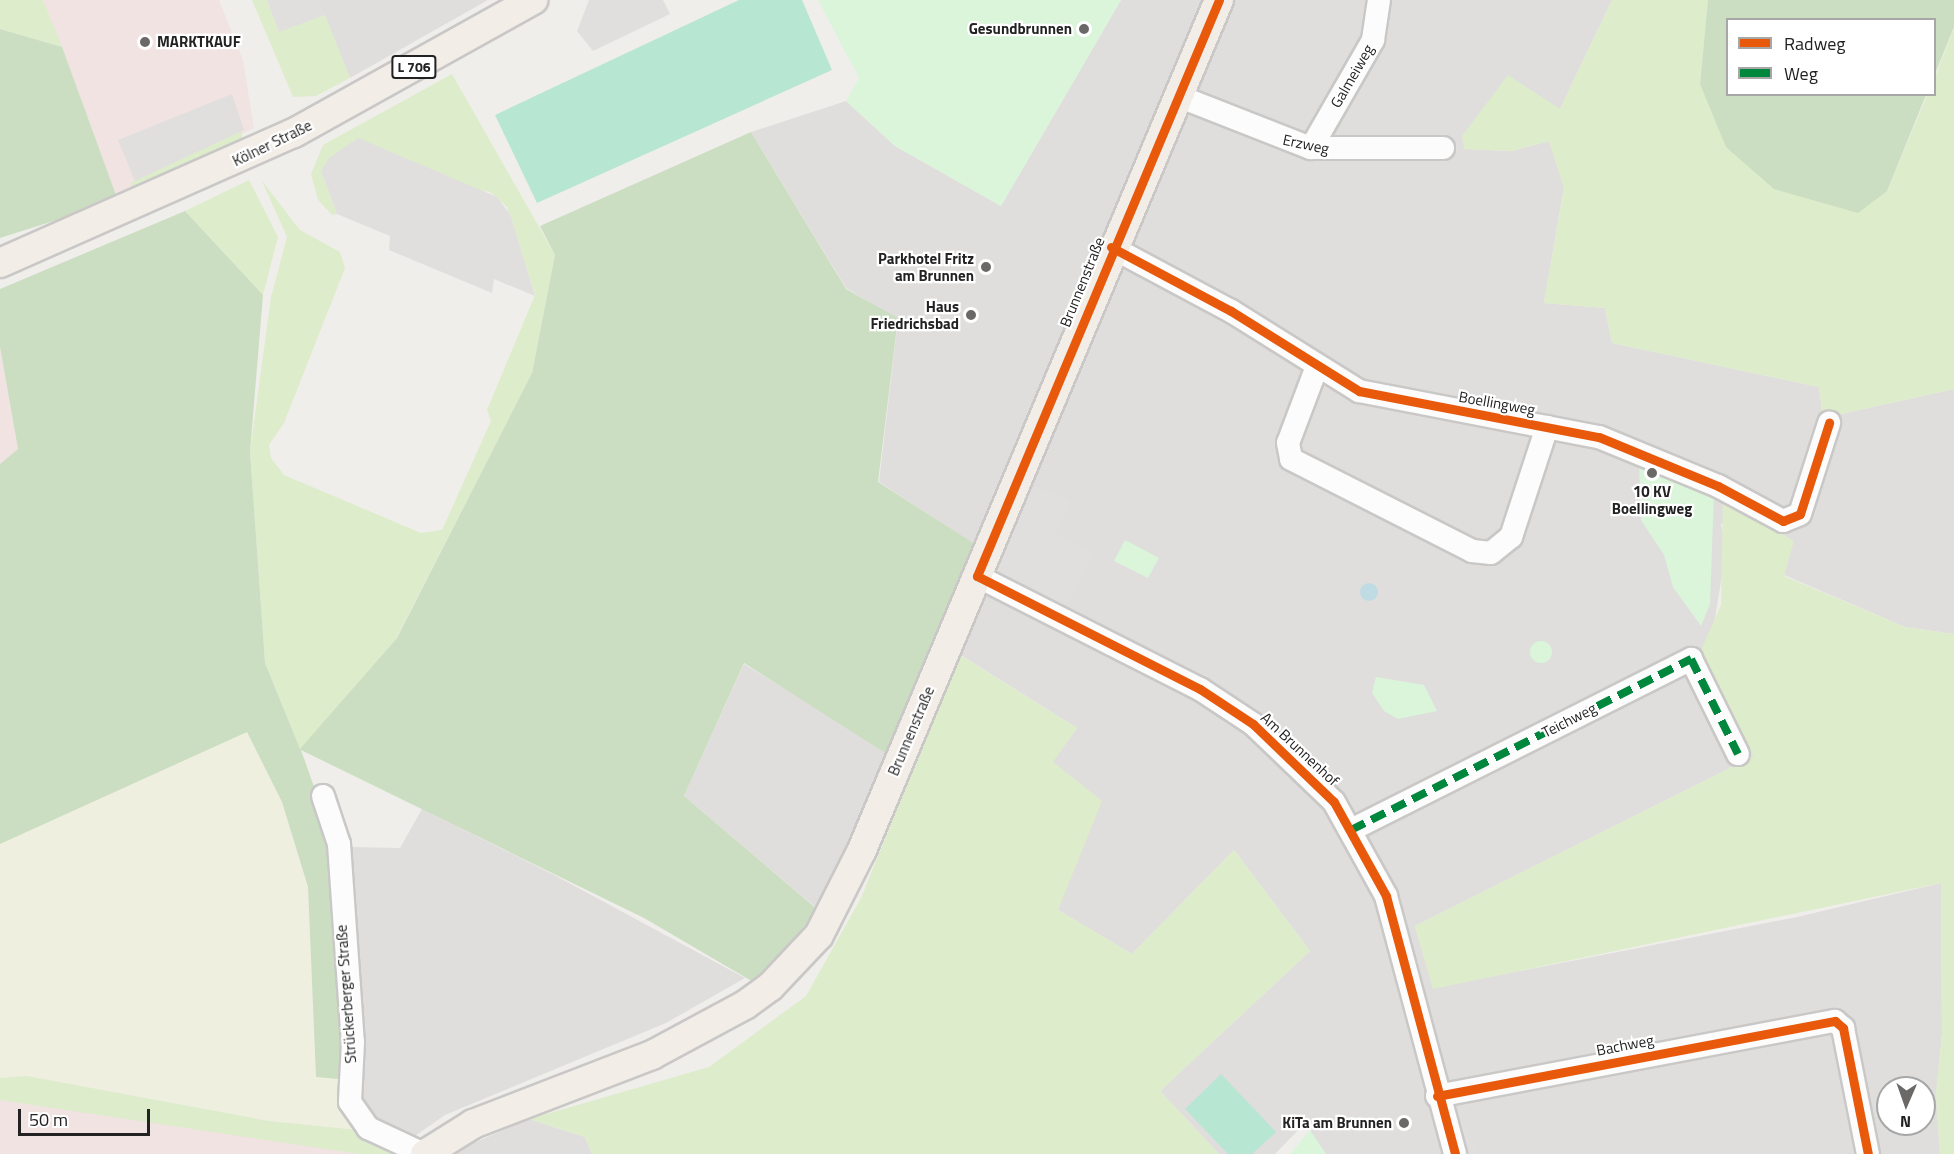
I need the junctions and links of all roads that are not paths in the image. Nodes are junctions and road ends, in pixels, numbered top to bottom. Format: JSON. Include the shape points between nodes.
{"nodes":[{"id":1,"x":533,"y":0,"type":"edge"},
{"id":2,"x":1219,"y":0,"type":"edge"},
{"id":3,"x":1379,"y":0,"type":"edge"},
{"id":4,"x":1178,"y":96,"type":"junction"},
{"id":5,"x":1311,"y":148,"type":"junction"},
{"id":6,"x":1443,"y":148,"type":"dead end"},
{"id":7,"x":1111,"y":248,"type":"junction"},
{"id":8,"x":0,"y":263,"type":"edge"},
{"id":9,"x":1316,"y":369,"type":"junction"},
{"id":10,"x":1829,"y":423,"type":"dead end"},
{"id":11,"x":1547,"y":428,"type":"junction"},
{"id":12,"x":977,"y":576,"type":"junction"},
{"id":13,"x":1738,"y":754,"type":"dead end"},
{"id":14,"x":323,"y":796,"type":"dead end"},
{"id":15,"x":1351,"y":830,"type":"junction"},
{"id":16,"x":746,"y":1005,"type":"joint"},
{"id":17,"x":1437,"y":1096,"type":"junction"},
{"id":18,"x":425,"y":1154,"type":"edge"},
{"id":19,"x":1455,"y":1154,"type":"edge"},
{"id":20,"x":1869,"y":1154,"type":"edge"}],
"edges":[{"from":1,"to":8,"type":"main road","name":"Kölner Straße","number":"L 706","via":[[290,135]]},
{"from":2,"to":4,"type":"main road","name":"Brunnenstraße"},
{"from":3,"to":5,"type":"street","name":"Galmeiweg","via":[[1373,40]]},
{"from":4,"to":5,"type":"street","name":"Erzweg"},
{"from":4,"to":7,"type":"main road","name":"Brunnenstraße"},
{"from":5,"to":6,"type":"street","name":"Erzweg"},
{"from":7,"to":9,"type":"street","name":"Boellingweg","via":[[1231,311]]},
{"from":7,"to":12,"type":"main road","name":"Brunnenstraße"},
{"from":9,"to":11,"type":"street","name":"Boellingweg","via":[[1359,391]]},
{"from":9,"to":11,"type":"street","name":"Boellingweg","via":[[1288,443],[1291,459],[1472,551],[1491,553],[1511,537]]},
{"from":10,"to":11,"type":"street","name":"Boellingweg","via":[[1800,514],[1788,522],[1656,459],[1599,437]]},
{"from":12,"to":15,"type":"street","name":"Am Brunnenhof","via":[[1129,649],[1253,724],[1334,802]]},
{"from":12,"to":16,"type":"main road","name":"Brunnenstraße","via":[[862,850],[819,935],[771,987]]},
{"from":13,"to":15,"type":"street","name":"Teichweg","via":[[1691,659]]},
{"from":14,"to":18,"type":"street","name":"Strückerberger Straße","via":[[339,844],[352,1042],[350,1102],[368,1128]]},
{"from":15,"to":17,"type":"street","name":"Am Brunnenhof","via":[[1386,896]]},
{"from":16,"to":18,"type":"main road","name":"Strückerberger Straße","via":[[651,1055],[473,1124]]},
{"from":17,"to":19,"type":"street","name":"Am Brunnenhof"},
{"from":17,"to":20,"type":"street","name":"Bachweg","via":[[1835,1022],[1842,1028]]}]}
